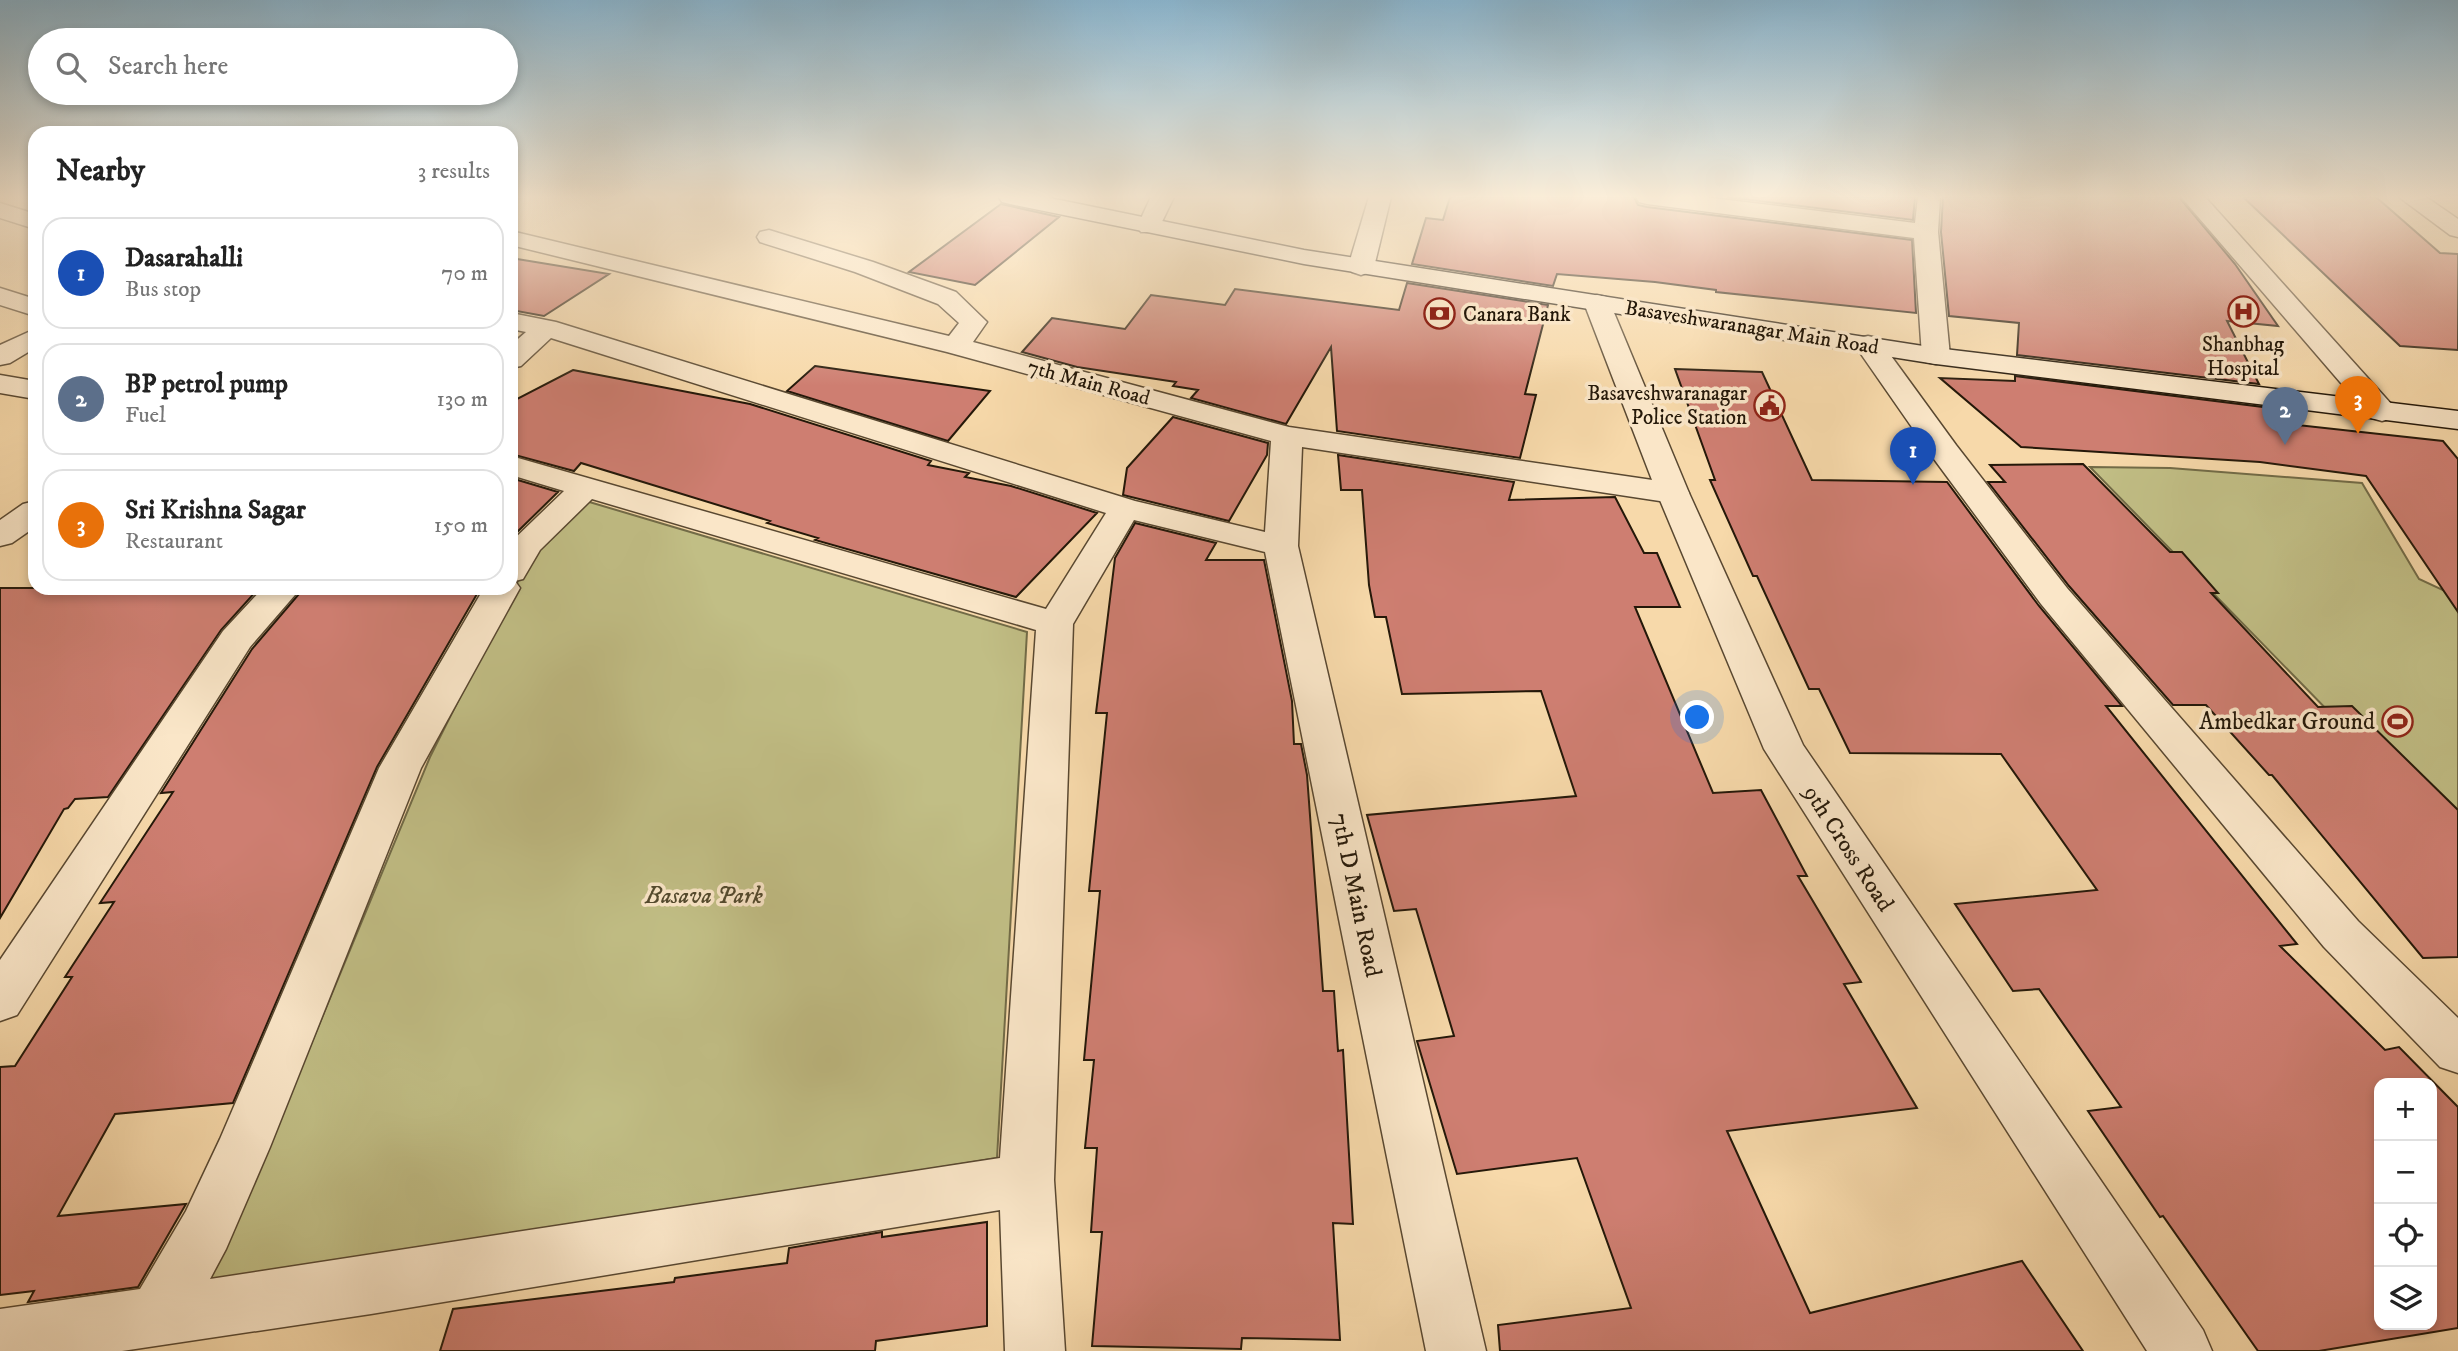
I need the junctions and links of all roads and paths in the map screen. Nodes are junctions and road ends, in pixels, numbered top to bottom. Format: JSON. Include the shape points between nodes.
{"nodes":[{"id":1,"x":602,"y":260,"type":"edge"},
{"id":2,"x":842,"y":260,"type":"edge"},
{"id":3,"x":1324,"y":260,"type":"edge"},
{"id":4,"x":1363,"y":260,"type":"edge"},
{"id":5,"x":1928,"y":260,"type":"edge"},
{"id":6,"x":2248,"y":260,"type":"edge"},
{"id":7,"x":1361,"y":267,"type":"junction"},
{"id":8,"x":0,"y":296,"type":"edge"},
{"id":9,"x":1597,"y":303,"type":"junction"},
{"id":10,"x":28,"y":306,"type":"edge"},
{"id":11,"x":518,"y":322,"type":"edge"},
{"id":12,"x":546,"y":328,"type":"junction"},
{"id":13,"x":28,"y":341,"type":"edge"},
{"id":14,"x":1868,"y":344,"type":"junction"},
{"id":15,"x":956,"y":346,"type":"junction"},
{"id":16,"x":518,"y":353,"type":"edge"},
{"id":17,"x":1936,"y":356,"type":"junction"},
{"id":18,"x":0,"y":357,"type":"edge"},
{"id":19,"x":0,"y":384,"type":"edge"},
{"id":20,"x":28,"y":389,"type":"edge"},
{"id":21,"x":2382,"y":412,"type":"junction"},
{"id":22,"x":2458,"y":420,"type":"edge"},
{"id":23,"x":1287,"y":436,"type":"junction"},
{"id":24,"x":518,"y":467,"type":"edge"},
{"id":25,"x":587,"y":486,"type":"junction"},
{"id":26,"x":1673,"y":493,"type":"junction"},
{"id":27,"x":1125,"y":508,"type":"junction"},
{"id":28,"x":28,"y":516,"type":"edge"},
{"id":29,"x":0,"y":536,"type":"edge"},
{"id":30,"x":1280,"y":546,"type":"junction"},
{"id":31,"x":518,"y":559,"type":"edge"},
{"id":32,"x":277,"y":595,"type":"edge"},
{"id":33,"x":498,"y":595,"type":"edge"},
{"id":34,"x":1055,"y":624,"type":"junction"},
{"id":35,"x":0,"y":1000,"type":"edge"},
{"id":36,"x":2458,"y":1051,"type":"edge"},
{"id":37,"x":1026,"y":1180,"type":"junction"},
{"id":38,"x":157,"y":1316,"type":"junction"},
{"id":39,"x":0,"y":1339,"type":"edge"},
{"id":40,"x":1035,"y":1351,"type":"edge"},
{"id":41,"x":1456,"y":1351,"type":"edge"},
{"id":42,"x":2182,"y":1351,"type":"edge"}],
"edges":[{"from":1,"to":15,"type":"street","name":"7th Main Road"},
{"from":2,"to":15,"type":"street","via":[[947,298],[974,323]]},
{"from":3,"to":7,"type":"street","name":"Basaveshwaranagar Main Road"},
{"from":4,"to":7,"type":"street"},
{"from":5,"to":17,"type":"street"},
{"from":6,"to":21,"type":"street"},
{"from":7,"to":9,"type":"street","name":"Basaveshwaranagar Main Road"},
{"from":8,"to":10,"type":"street"},
{"from":9,"to":14,"type":"street","name":"Basaveshwaranagar Main Road"},
{"from":9,"to":26,"type":"street","name":"9th Cross Road"},
{"from":11,"to":12,"type":"street"},
{"from":12,"to":16,"type":"street"},
{"from":12,"to":27,"type":"street"},
{"from":13,"to":18,"type":"street"},
{"from":14,"to":17,"type":"street","name":"Basaveshwaranagar Main Road"},
{"from":14,"to":36,"type":"street","via":[[2054,596],[2341,934]]},
{"from":15,"to":23,"type":"street","name":"7th Main Road"},
{"from":17,"to":21,"type":"street","name":"Basaveshwaranagar Main Road"},
{"from":19,"to":20,"type":"street"},
{"from":21,"to":22,"type":"street","name":"Basaveshwaranagar Main Road"},
{"from":23,"to":26,"type":"street","name":"7th Main Road"},
{"from":23,"to":30,"type":"street","name":"7th D Main Road"},
{"from":24,"to":25,"type":"street"},
{"from":25,"to":31,"type":"street","via":[[526,545]]},
{"from":25,"to":34,"type":"street"},
{"from":26,"to":42,"type":"street","name":"9th Cross Road","via":[[1784,749]]},
{"from":27,"to":30,"type":"street"},
{"from":27,"to":34,"type":"street"},
{"from":28,"to":29,"type":"street"},
{"from":30,"to":41,"type":"street","name":"7th D Main Road"},
{"from":32,"to":35,"type":"street","via":[[236,639]]},
{"from":33,"to":38,"type":"street","via":[[400,768],[238,1159],[206,1230]]},
{"from":34,"to":37,"type":"street"},
{"from":37,"to":38,"type":"street"},
{"from":37,"to":40,"type":"street"},
{"from":38,"to":39,"type":"street"}]}
